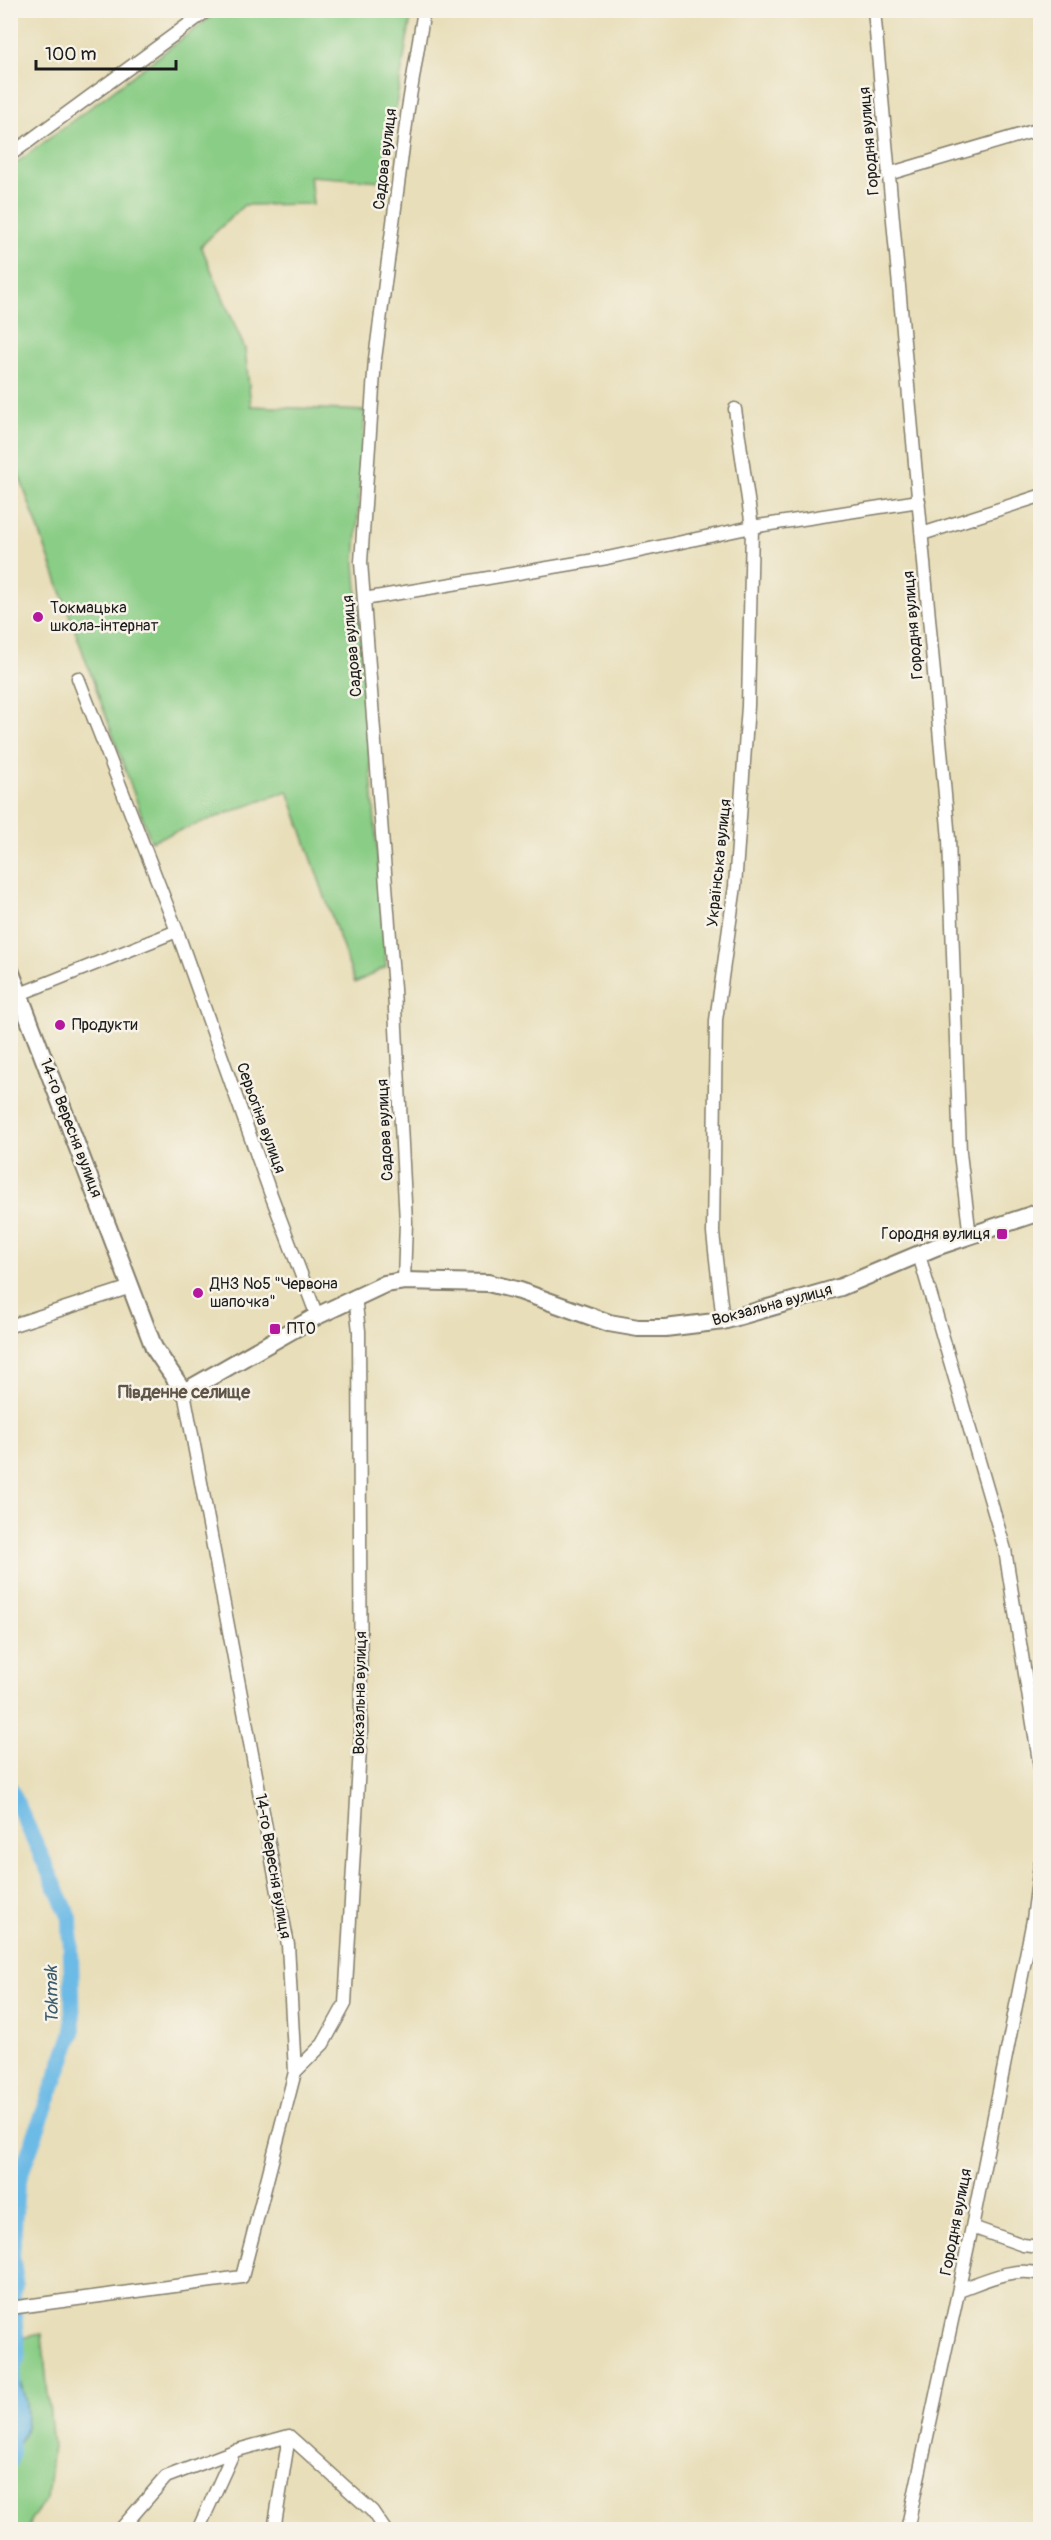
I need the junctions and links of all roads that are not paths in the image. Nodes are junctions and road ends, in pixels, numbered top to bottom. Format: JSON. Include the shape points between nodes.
{"nodes":[{"id":1,"x":208,"y":10,"type":"edge"},
{"id":2,"x":424,"y":10,"type":"edge"},
{"id":3,"x":874,"y":10,"type":"edge"},
{"id":4,"x":1041,"y":129,"type":"edge"},
{"id":5,"x":10,"y":155,"type":"edge"},
{"id":6,"x":888,"y":174,"type":"junction"},
{"id":7,"x":735,"y":409,"type":"dead end"},
{"id":8,"x":1041,"y":496,"type":"edge"},
{"id":9,"x":919,"y":501,"type":"junction"},
{"id":10,"x":752,"y":527,"type":"junction"},
{"id":11,"x":922,"y":534,"type":"junction"},
{"id":12,"x":364,"y":599,"type":"junction"},
{"id":13,"x":78,"y":678,"type":"dead end"},
{"id":14,"x":177,"y":931,"type":"junction"},
{"id":15,"x":10,"y":970,"type":"edge"},
{"id":16,"x":15,"y":995,"type":"edge"},
{"id":17,"x":1041,"y":1212,"type":"edge"},
{"id":18,"x":970,"y":1237,"type":"junction"},
{"id":19,"x":919,"y":1255,"type":"junction"},
{"id":20,"x":404,"y":1281,"type":"junction"},
{"id":21,"x":131,"y":1287,"type":"junction"},
{"id":22,"x":355,"y":1296,"type":"junction"},
{"id":23,"x":317,"y":1316,"type":"junction"},
{"id":24,"x":723,"y":1321,"type":"junction"},
{"id":25,"x":10,"y":1326,"type":"edge"},
{"id":26,"x":184,"y":1392,"type":"junction"},
{"id":27,"x":1041,"y":1767,"type":"edge"},
{"id":28,"x":1041,"y":1865,"type":"edge"},
{"id":29,"x":1037,"y":1920,"type":"edge"},
{"id":30,"x":295,"y":2072,"type":"junction"},
{"id":31,"x":972,"y":2227,"type":"junction"},
{"id":32,"x":1041,"y":2247,"type":"edge"},
{"id":33,"x":1041,"y":2274,"type":"edge"},
{"id":34,"x":959,"y":2290,"type":"junction"},
{"id":35,"x":10,"y":2308,"type":"edge"},
{"id":36,"x":289,"y":2436,"type":"junction"},
{"id":37,"x":234,"y":2451,"type":"junction"},
{"id":38,"x":120,"y":2529,"type":"edge"},
{"id":39,"x":198,"y":2529,"type":"edge"},
{"id":40,"x":274,"y":2529,"type":"edge"},
{"id":41,"x":385,"y":2529,"type":"edge"},
{"id":42,"x":907,"y":2529,"type":"edge"}],
"edges":[{"from":1,"to":5,"type":"street"},
{"from":2,"to":12,"type":"street","name":"Садова вулиця","via":[[375,359],[360,562]]},
{"from":3,"to":6,"type":"street","name":"Городня вулиця"},
{"from":4,"to":6,"type":"street"},
{"from":6,"to":9,"type":"street","name":"Городня вулиця"},
{"from":7,"to":10,"type":"street","name":"Українська вулиця"},
{"from":8,"to":11,"type":"street"},
{"from":9,"to":10,"type":"street"},
{"from":9,"to":11,"type":"street","name":"Городня вулиця"},
{"from":10,"to":12,"type":"street","via":[[607,558]]},
{"from":10,"to":24,"type":"street","name":"Українська вулиця","via":[[748,718],[735,886],[716,1020],[713,1233]]},
{"from":11,"to":18,"type":"street","name":"Городня вулиця","via":[[949,839],[960,1153]]},
{"from":12,"to":20,"type":"street","name":"Садова вулиця","via":[[394,988],[406,1222]]},
{"from":13,"to":14,"type":"street","name":"Серьогіна вулиця"},
{"from":14,"to":16,"type":"street"},
{"from":14,"to":23,"type":"street","name":"Серьогіна вулиця"},
{"from":15,"to":16,"type":"street","name":"14-го Вересня вулиця"},
{"from":16,"to":21,"type":"street","name":"14-го Вересня вулиця"},
{"from":17,"to":18,"type":"street","name":"Вокзальна вулиця"},
{"from":18,"to":19,"type":"street","name":"Вокзальна вулиця"},
{"from":19,"to":24,"type":"street","name":"Вокзальна вулиця","via":[[841,1287]]},
{"from":19,"to":27,"type":"street","via":[[1005,1550]]},
{"from":20,"to":22,"type":"street","name":"Вокзальна вулиця"},
{"from":20,"to":24,"type":"street","name":"Вокзальна вулиця","via":[[488,1283],[609,1323],[638,1328]]},
{"from":21,"to":25,"type":"street"},
{"from":21,"to":26,"type":"street","name":"14-го Вересня вулиця","via":[[154,1348]]},
{"from":22,"to":23,"type":"street","name":"Вокзальна вулиця"},
{"from":22,"to":30,"type":"street","name":"Вокзальна вулиця","via":[[359,1331],[361,1731],[345,2004],[323,2044]]},
{"from":23,"to":26,"type":"street","name":"Вокзальна вулиця"},
{"from":26,"to":30,"type":"street","name":"14-го Вересня вулиця","via":[[288,1945]]},
{"from":28,"to":29,"type":"street","name":"Городня вулиця"},
{"from":29,"to":31,"type":"street","name":"Городня вулиця"},
{"from":30,"to":35,"type":"street","name":"14-го Вересня вулиця","via":[[242,2277]]},
{"from":31,"to":32,"type":"street","via":[[1023,2245]]},
{"from":31,"to":34,"type":"street","name":"Городня вулиця"},
{"from":33,"to":34,"type":"street","via":[[1029,2271],[993,2277]]},
{"from":34,"to":42,"type":"street","name":"Городня вулиця"},
{"from":36,"to":37,"type":"street"},
{"from":36,"to":40,"type":"street"},
{"from":36,"to":41,"type":"street","via":[[372,2511]]},
{"from":37,"to":38,"type":"street","via":[[166,2477]]},
{"from":37,"to":39,"type":"street"}]}
